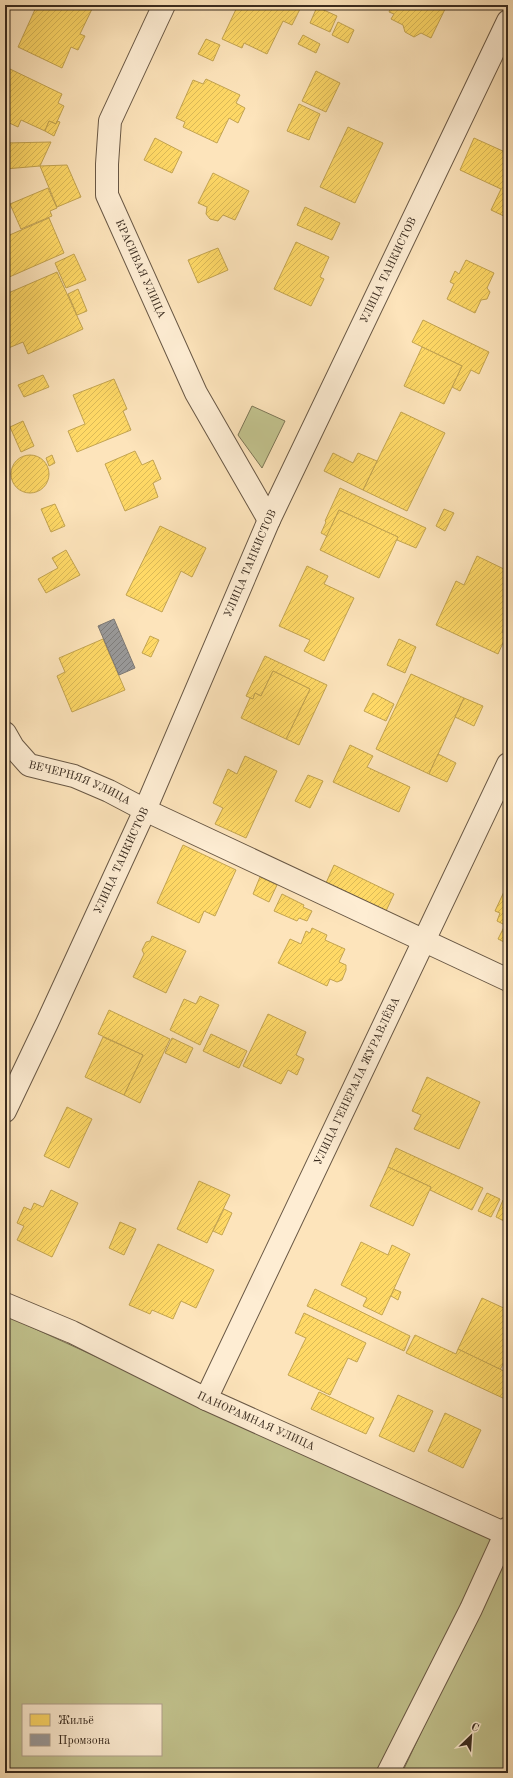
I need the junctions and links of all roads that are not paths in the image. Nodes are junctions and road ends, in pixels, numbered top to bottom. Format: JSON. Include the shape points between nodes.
{"nodes":[{"id":1,"x":164,"y":5,"type":"edge"},
{"id":2,"x":508,"y":22,"type":"edge"},
{"id":3,"x":268,"y":520,"type":"junction"},
{"id":4,"x":5,"y":733,"type":"edge"},
{"id":5,"x":508,"y":764,"type":"edge"},
{"id":6,"x":145,"y":810,"type":"junction"},
{"id":7,"x":424,"y":941,"type":"junction"},
{"id":8,"x":508,"y":980,"type":"edge"},
{"id":9,"x":5,"y":1111,"type":"edge"},
{"id":10,"x":5,"y":1304,"type":"edge"},
{"id":11,"x":206,"y":1399,"type":"junction"},
{"id":12,"x":507,"y":1532,"type":"edge"},
{"id":13,"x":388,"y":1773,"type":"edge"}],
"edges":[{"from":1,"to":3,"type":"street","name":"КРАСИВАЯ УЛИЦА","via":[[110,121],[106,164],[107,195],[196,393]]},
{"from":2,"to":3,"type":"street","name":"УЛИЦА ТАНКИСТОВ"},
{"from":3,"to":6,"type":"street","name":"УЛИЦА ТАНКИСТОВ"},
{"from":4,"to":6,"type":"street","name":"ВЕЧЕРНЯЯ УЛИЦА","via":[[29,765],[74,776]]},
{"from":5,"to":7,"type":"street","name":"УЛИЦА ГЕНЕРАЛА ЖУРАВЛЁВА"},
{"from":6,"to":7,"type":"street","name":"ВЕЧЕРНЯЯ УЛИЦА"},
{"from":6,"to":9,"type":"street","name":"УЛИЦА ТАНКИСТОВ"},
{"from":7,"to":8,"type":"street","name":"ВЕЧЕРНЯЯ УЛИЦА"},
{"from":7,"to":11,"type":"street","name":"УЛИЦА ГЕНЕРАЛА ЖУРАВЛЁВА"},
{"from":10,"to":11,"type":"street","name":"ПАНОРАМНАЯ УЛИЦА","via":[[72,1332]]},
{"from":11,"to":12,"type":"street","name":"ПАНОРАМНАЯ УЛИЦА"},
{"from":12,"to":13,"type":"street"}]}
